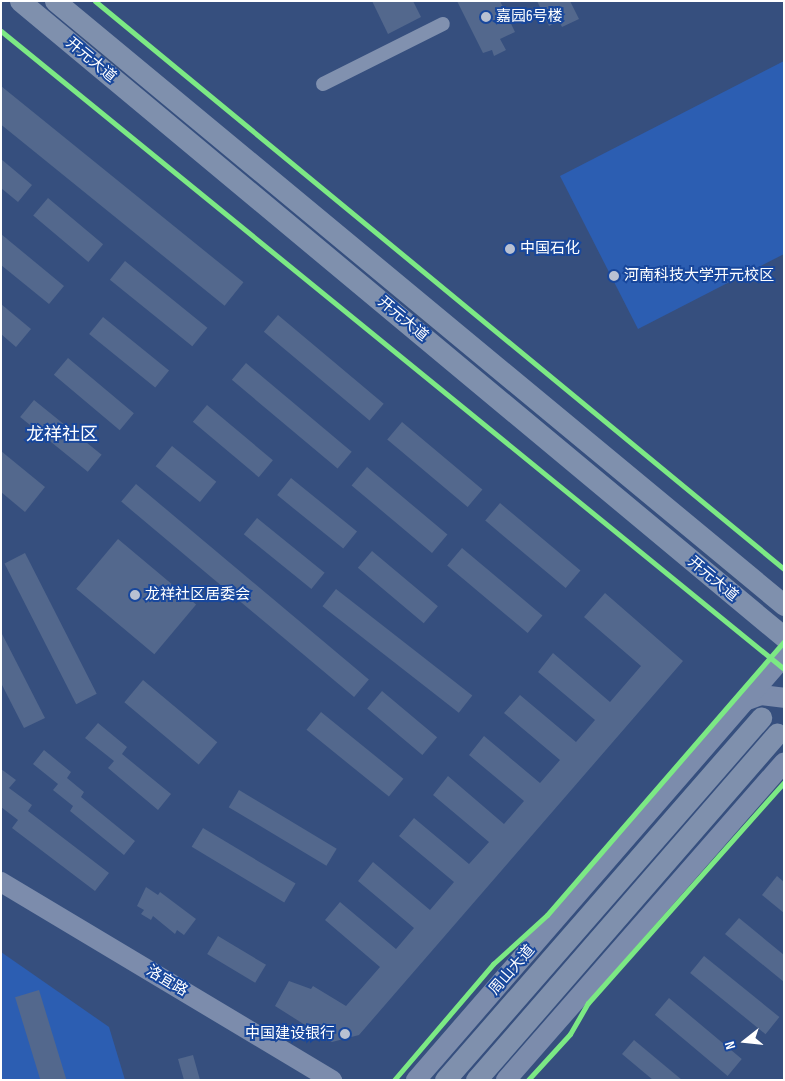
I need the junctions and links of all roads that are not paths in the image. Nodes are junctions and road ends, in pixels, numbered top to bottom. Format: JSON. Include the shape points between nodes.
{"nodes":[{"id":1,"x":20,"y":1,"type":"edge"},
{"id":2,"x":55,"y":1,"type":"edge"},
{"id":3,"x":443,"y":24,"type":"dead end"},
{"id":4,"x":323,"y":84,"type":"dead end"},
{"id":5,"x":784,"y":605,"type":"edge"},
{"id":6,"x":784,"y":638,"type":"edge"},
{"id":7,"x":784,"y":656,"type":"edge"},
{"id":8,"x":784,"y":698,"type":"edge"},
{"id":9,"x":745,"y":700,"type":"junction"},
{"id":10,"x":761,"y":718,"type":"dead end"},
{"id":11,"x":777,"y":734,"type":"dead end"},
{"id":12,"x":784,"y":762,"type":"edge"},
{"id":13,"x":1,"y":882,"type":"edge"},
{"id":14,"x":1,"y":892,"type":"edge"},
{"id":15,"x":316,"y":1080,"type":"edge"},
{"id":16,"x":332,"y":1080,"type":"edge"},
{"id":17,"x":416,"y":1080,"type":"edge"},
{"id":18,"x":445,"y":1080,"type":"edge"},
{"id":19,"x":476,"y":1080,"type":"edge"},
{"id":20,"x":506,"y":1080,"type":"edge"}],
"edges":[{"from":1,"to":6,"type":"main road","name":"开元大道"},
{"from":2,"to":5,"type":"main road","name":"开元大道"},
{"from":3,"to":4,"type":"street"},
{"from":7,"to":9,"type":"main road","name":"周山大道"},
{"from":8,"to":9,"type":"main road","via":[[761,694]]},
{"from":9,"to":17,"type":"main road","name":"周山大道"},
{"from":10,"to":18,"type":"main road","name":"周山大道"},
{"from":11,"to":19,"type":"main road"},
{"from":12,"to":20,"type":"main road"},
{"from":13,"to":16,"type":"main road","name":"洛宜路"},
{"from":14,"to":15,"type":"main road","name":"洛宜路"}]}
